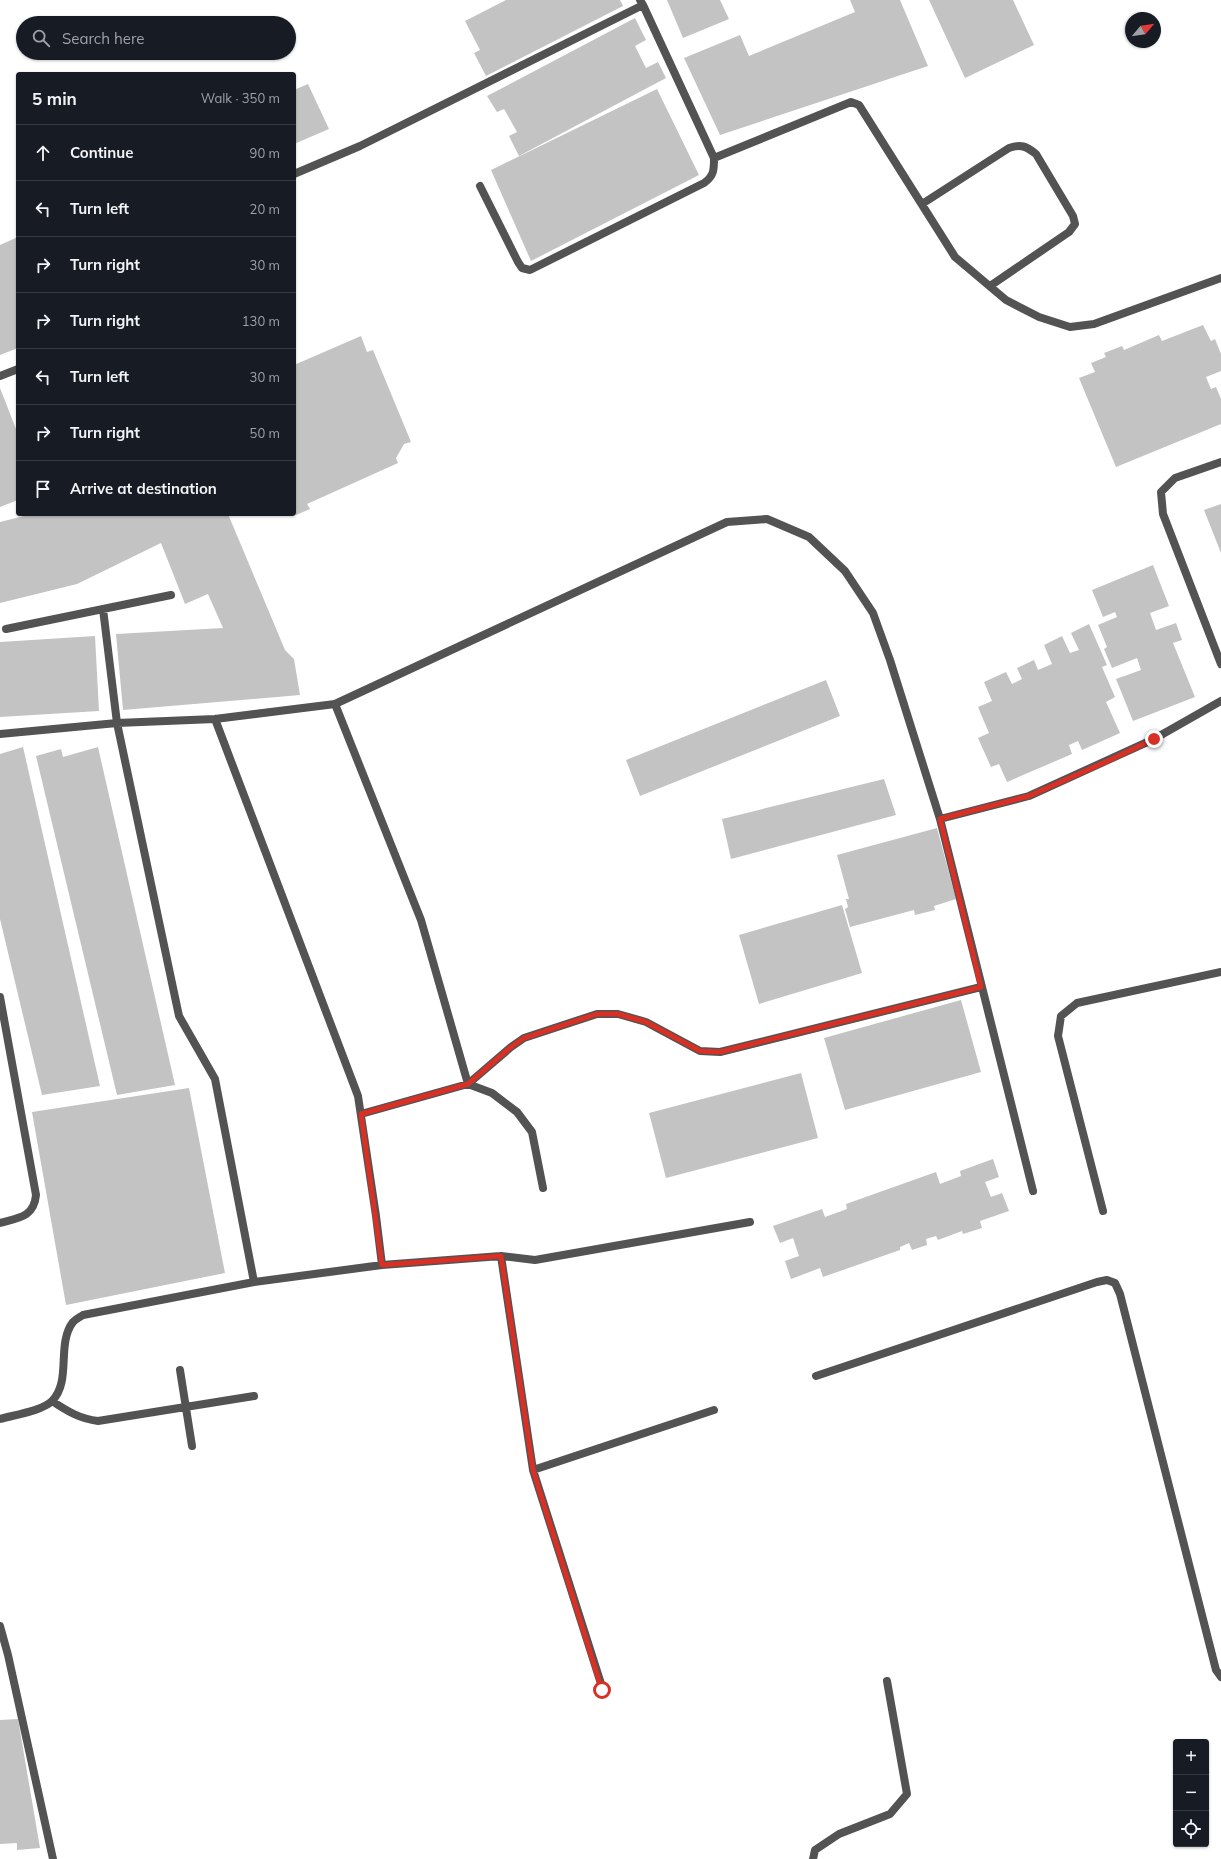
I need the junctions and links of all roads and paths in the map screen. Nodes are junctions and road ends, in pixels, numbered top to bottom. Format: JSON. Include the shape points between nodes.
{"nodes":[{"id":1,"x":641,"y":3,"type":"edge"},
{"id":2,"x":714,"y":158,"type":"junction"},
{"id":3,"x":296,"y":173,"type":"edge"},
{"id":4,"x":480,"y":186,"type":"dead end"},
{"id":5,"x":922,"y":204,"type":"junction"},
{"id":6,"x":1221,"y":278,"type":"edge"},
{"id":7,"x":990,"y":286,"type":"junction"},
{"id":8,"x":16,"y":370,"type":"edge"},
{"id":9,"x":0,"y":376,"type":"edge"},
{"id":10,"x":1221,"y":462,"type":"edge"},
{"id":11,"x":171,"y":596,"type":"dead end"},
{"id":12,"x":103,"y":609,"type":"junction"},
{"id":13,"x":6,"y":629,"type":"dead end"},
{"id":14,"x":1221,"y":664,"type":"edge"},
{"id":15,"x":1221,"y":701,"type":"edge"},
{"id":16,"x":335,"y":704,"type":"junction"},
{"id":17,"x":215,"y":719,"type":"junction"},
{"id":18,"x":117,"y":723,"type":"junction"},
{"id":19,"x":0,"y":734,"type":"edge"},
{"id":20,"x":940,"y":819,"type":"junction"},
{"id":21,"x":1221,"y":972,"type":"edge"},
{"id":22,"x":981,"y":987,"type":"junction"},
{"id":23,"x":0,"y":997,"type":"edge"},
{"id":24,"x":468,"y":1084,"type":"junction"},
{"id":25,"x":361,"y":1114,"type":"junction"},
{"id":26,"x":543,"y":1188,"type":"dead end"},
{"id":27,"x":1033,"y":1191,"type":"dead end"},
{"id":28,"x":1103,"y":1211,"type":"dead end"},
{"id":29,"x":750,"y":1222,"type":"dead end"},
{"id":30,"x":0,"y":1223,"type":"edge"},
{"id":31,"x":501,"y":1256,"type":"junction"},
{"id":32,"x":382,"y":1265,"type":"junction"},
{"id":33,"x":254,"y":1282,"type":"junction"},
{"id":34,"x":180,"y":1370,"type":"dead end"},
{"id":35,"x":816,"y":1376,"type":"dead end"},
{"id":36,"x":254,"y":1396,"type":"dead end"},
{"id":37,"x":52,"y":1401,"type":"junction"},
{"id":38,"x":186,"y":1407,"type":"junction"},
{"id":39,"x":714,"y":1410,"type":"dead end"},
{"id":40,"x":0,"y":1419,"type":"edge"},
{"id":41,"x":192,"y":1446,"type":"dead end"},
{"id":42,"x":533,"y":1470,"type":"junction"},
{"id":43,"x":0,"y":1626,"type":"edge"},
{"id":44,"x":1218,"y":1670,"type":"edge"},
{"id":45,"x":1221,"y":1677,"type":"edge"},
{"id":46,"x":887,"y":1682,"type":"dead end"},
{"id":47,"x":602,"y":1690,"type":"dead end"},
{"id":48,"x":53,"y":1859,"type":"edge"},
{"id":49,"x":812,"y":1859,"type":"edge"}],
"edges":[{"from":1,"to":2,"type":"street"},
{"from":1,"to":3,"type":"street","via":[[360,146]]},
{"from":2,"to":4,"type":"street","via":[[712,178],[704,184],[530,270],[522,268],[518,262]]},
{"from":2,"to":5,"type":"street","via":[[851,102],[859,105]]},
{"from":5,"to":7,"type":"street","via":[[955,257]]},
{"from":5,"to":7,"type":"street","via":[[1009,148],[1020,145],[1028,147],[1036,154],[1075,224],[1069,232]]},
{"from":6,"to":7,"type":"street","via":[[1094,324],[1070,327],[1039,317],[1006,300]]},
{"from":8,"to":9,"type":"street"},
{"from":10,"to":14,"type":"street","via":[[1176,478],[1161,492],[1162,514]]},
{"from":11,"to":12,"type":"street"},
{"from":12,"to":13,"type":"street"},
{"from":12,"to":18,"type":"street"},
{"from":15,"to":20,"type":"street","via":[[1154,739],[1029,796]]},
{"from":16,"to":17,"type":"street"},
{"from":16,"to":20,"type":"street","via":[[727,522],[767,520],[809,537],[845,570],[873,613]]},
{"from":16,"to":24,"type":"street","via":[[421,920]]},
{"from":17,"to":18,"type":"street"},
{"from":17,"to":25,"type":"street","via":[[358,1096]]},
{"from":18,"to":19,"type":"street"},
{"from":18,"to":33,"type":"street","via":[[179,1016],[215,1079]]},
{"from":20,"to":22,"type":"street"},
{"from":21,"to":28,"type":"street","via":[[1077,1003],[1061,1016],[1058,1036]]},
{"from":22,"to":24,"type":"street","via":[[720,1052],[700,1051],[646,1022],[618,1014],[597,1014],[524,1038]]},
{"from":22,"to":27,"type":"street"},
{"from":23,"to":30,"type":"street","via":[[36,1195],[35,1206],[30,1212]]},
{"from":24,"to":25,"type":"street"},
{"from":24,"to":26,"type":"street","via":[[492,1093],[518,1112],[532,1132]]},
{"from":25,"to":32,"type":"street"},
{"from":29,"to":31,"type":"street","via":[[535,1260]]},
{"from":31,"to":32,"type":"street"},
{"from":31,"to":42,"type":"street"},
{"from":32,"to":33,"type":"street"},
{"from":33,"to":37,"type":"street","via":[[83,1315],[73,1322],[67,1334],[60,1388]]},
{"from":34,"to":38,"type":"street"},
{"from":35,"to":44,"type":"street","via":[[1097,1282],[1107,1280],[1115,1283],[1120,1294]]},
{"from":36,"to":38,"type":"street"},
{"from":37,"to":38,"type":"street","via":[[84,1420],[98,1421]]},
{"from":37,"to":40,"type":"street","via":[[41,1407]]},
{"from":38,"to":41,"type":"street"},
{"from":39,"to":42,"type":"street"},
{"from":42,"to":47,"type":"street"},
{"from":43,"to":48,"type":"street"},
{"from":44,"to":45,"type":"street"},
{"from":46,"to":49,"type":"street","via":[[907,1794],[890,1814],[839,1834],[815,1850]]}]}
